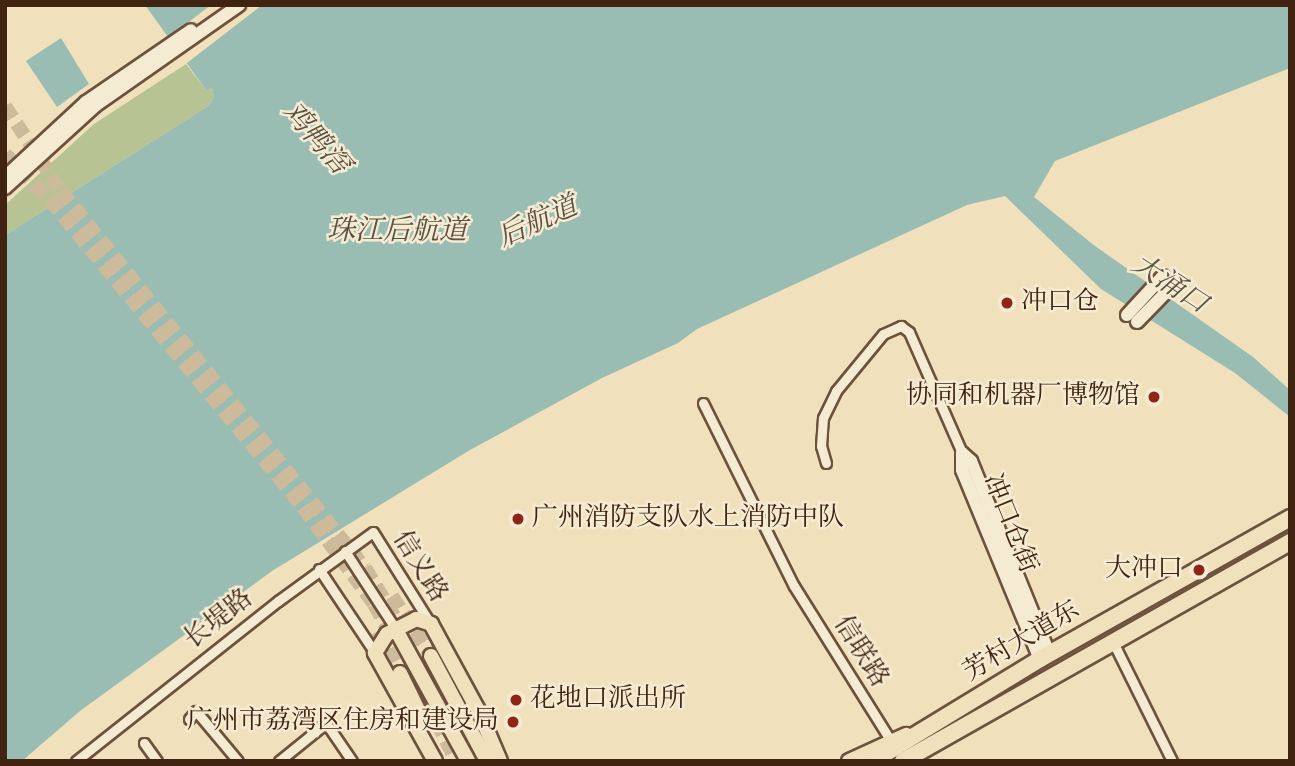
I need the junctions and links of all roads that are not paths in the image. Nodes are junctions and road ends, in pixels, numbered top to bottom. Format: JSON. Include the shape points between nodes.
{"nodes":[{"id":1,"x":225,"y":5,"type":"edge"},
{"id":2,"x":239,"y":5,"type":"edge"},
{"id":3,"x":66,"y":127,"type":"junction"},
{"id":4,"x":7,"y":179,"type":"edge"},
{"id":5,"x":1163,"y":276,"type":"dead end"},
{"id":6,"x":1175,"y":284,"type":"dead end"},
{"id":7,"x":703,"y":403,"type":"dead end"},
{"id":8,"x":962,"y":453,"type":"joint"},
{"id":9,"x":826,"y":463,"type":"dead end"},
{"id":10,"x":1290,"y":518,"type":"edge"},
{"id":11,"x":373,"y":532,"type":"joint"},
{"id":12,"x":1290,"y":542,"type":"edge"},
{"id":13,"x":345,"y":551,"type":"junction"},
{"id":14,"x":320,"y":569,"type":"junction"},
{"id":15,"x":430,"y":624,"type":"junction"},
{"id":16,"x":395,"y":628,"type":"junction"},
{"id":17,"x":1113,"y":642,"type":"junction"},
{"id":18,"x":374,"y":653,"type":"junction"},
{"id":19,"x":431,"y":656,"type":"tunnel mouth"},
{"id":20,"x":1044,"y":656,"type":"junction"},
{"id":21,"x":400,"y":673,"type":"tunnel mouth"},
{"id":22,"x":189,"y":719,"type":"dead end"},
{"id":23,"x":927,"y":727,"type":"junction"},
{"id":24,"x":891,"y":741,"type":"junction"},
{"id":25,"x":144,"y":743,"type":"dead end"},
{"id":26,"x":936,"y":743,"type":"junction"},
{"id":27,"x":346,"y":759,"type":"edge"},
{"id":28,"x":73,"y":761,"type":"edge"},
{"id":29,"x":157,"y":761,"type":"edge"},
{"id":30,"x":238,"y":761,"type":"edge"},
{"id":31,"x":279,"y":761,"type":"edge"},
{"id":32,"x":435,"y":761,"type":"edge"},
{"id":33,"x":444,"y":761,"type":"edge"},
{"id":34,"x":468,"y":761,"type":"edge"},
{"id":35,"x":487,"y":761,"type":"edge"},
{"id":36,"x":500,"y":761,"type":"edge"},
{"id":37,"x":849,"y":761,"type":"edge"},
{"id":38,"x":873,"y":761,"type":"edge"},
{"id":39,"x":903,"y":761,"type":"edge"},
{"id":40,"x":918,"y":761,"type":"edge"},
{"id":41,"x":1172,"y":761,"type":"edge"}],
"edges":[{"from":1,"to":3,"type":"main road"},
{"from":2,"to":3,"type":"main road"},
{"from":3,"to":4,"type":"main road"},
{"from":5,"to":6,"type":"main road","via":[[1132,318]]},
{"from":7,"to":24,"type":"street","name":"信联路","via":[[794,586]]},
{"from":8,"to":9,"type":"street","via":[[909,332],[901,326],[883,334],[836,391],[823,418],[821,446]]},
{"from":8,"to":20,"type":"main road","name":"冲口仓街","via":[[971,461]]},
{"from":10,"to":20,"type":"highway","name":"芳村大道东"},
{"from":11,"to":13,"type":"street","name":"长堤路"},
{"from":11,"to":15,"type":"street","name":"信义路"},
{"from":12,"to":17,"type":"highway","name":"芳村大道东"},
{"from":13,"to":14,"type":"street","name":"长堤路"},
{"from":13,"to":16,"type":"street"},
{"from":14,"to":18,"type":"street"},
{"from":14,"to":28,"type":"street","name":"长堤路"},
{"from":15,"to":16,"type":"main road","via":[[415,619]]},
{"from":15,"to":36,"type":"main road","via":[[480,714]]},
{"from":16,"to":18,"type":"main road"},
{"from":16,"to":34,"type":"main road"},
{"from":17,"to":26,"type":"highway","name":"芳村大道东"},
{"from":17,"to":41,"type":"street"},
{"from":18,"to":32,"type":"main road"},
{"from":19,"to":35,"type":"main road"},
{"from":20,"to":23,"type":"highway","name":"芳村大道东"},
{"from":21,"to":33,"type":"main road"},
{"from":22,"to":30,"type":"street","via":[[196,711]]},
{"from":23,"to":24,"type":"main road","name":"芳村大道东"},
{"from":23,"to":38,"type":"highway","name":"芳村大道东"},
{"from":24,"to":37,"type":"main road","name":"芳村大道东"},
{"from":25,"to":29,"type":"street"},
{"from":26,"to":39,"type":"highway","name":"芳村大道东"},
{"from":26,"to":40,"type":"main road","name":"芳村大道东"},
{"from":27,"to":31,"type":"street","via":[[326,723]]}]}
